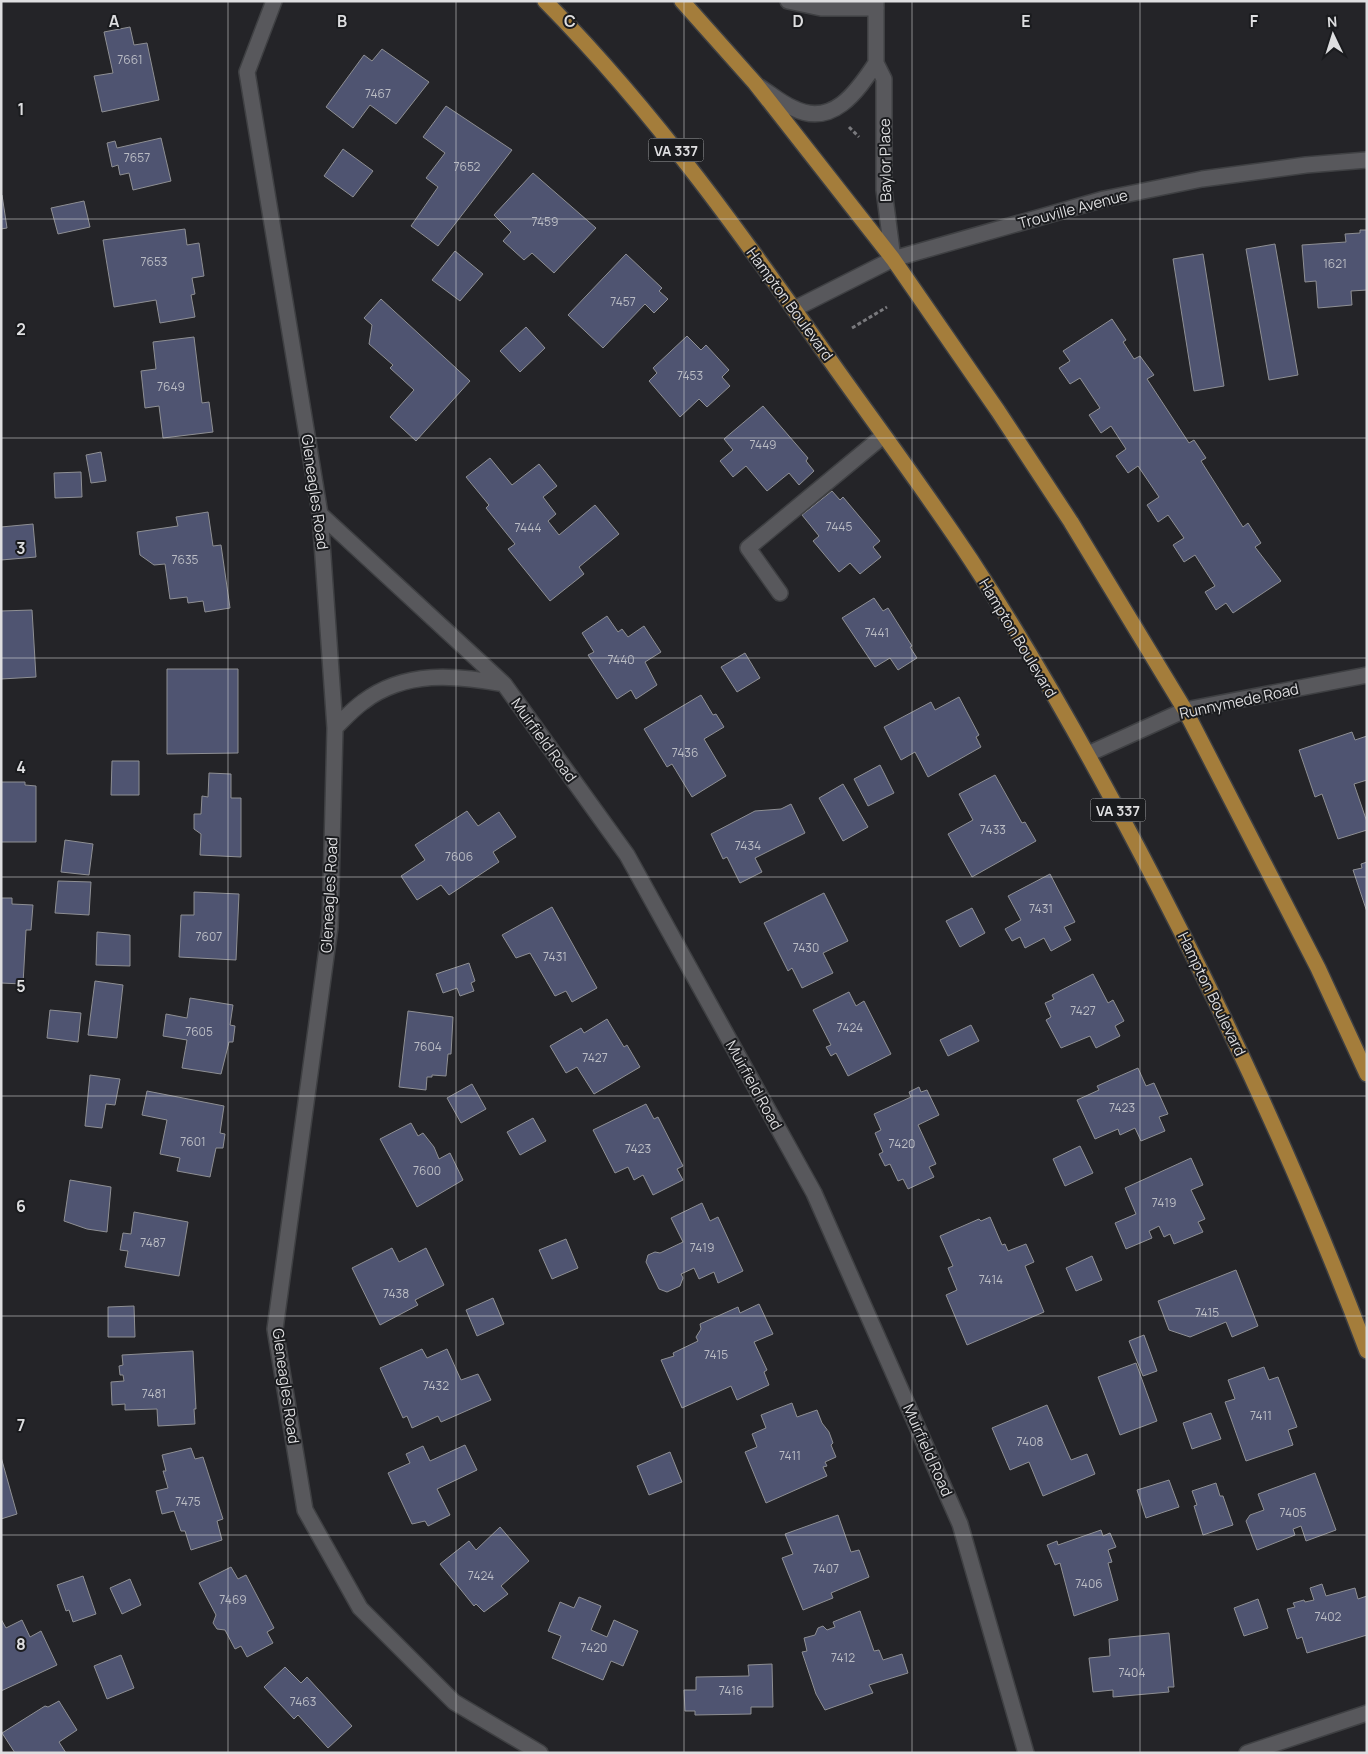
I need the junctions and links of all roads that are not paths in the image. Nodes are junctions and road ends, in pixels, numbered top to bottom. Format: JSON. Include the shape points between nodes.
{"nodes":[{"id":1,"x":274,"y":1,"type":"edge"},
{"id":2,"x":545,"y":1,"type":"edge"},
{"id":3,"x":682,"y":1,"type":"edge"},
{"id":4,"x":788,"y":1,"type":"edge"},
{"id":5,"x":876,"y":4,"type":"edge"},
{"id":6,"x":876,"y":63,"type":"junction"},
{"id":7,"x":755,"y":83,"type":"junction"},
{"id":8,"x":1367,"y":160,"type":"edge"},
{"id":9,"x":893,"y":259,"type":"junction"},
{"id":10,"x":794,"y":309,"type":"junction"},
{"id":11,"x":883,"y":436,"type":"junction"},
{"id":12,"x":320,"y":514,"type":"junction"},
{"id":13,"x":780,"y":593,"type":"dead end"},
{"id":14,"x":1367,"y":675,"type":"edge"},
{"id":15,"x":504,"y":684,"type":"junction"},
{"id":16,"x":1185,"y":710,"type":"junction"},
{"id":17,"x":334,"y":728,"type":"junction"},
{"id":18,"x":1088,"y":754,"type":"junction"},
{"id":19,"x":1367,"y":1074,"type":"edge"},
{"id":20,"x":1367,"y":1352,"type":"edge"},
{"id":21,"x":1367,"y":1713,"type":"edge"},
{"id":22,"x":540,"y":1753,"type":"edge"},
{"id":23,"x":1026,"y":1753,"type":"edge"},
{"id":24,"x":1247,"y":1753,"type":"edge"}],
"edges":[{"from":1,"to":12,"type":"street","name":"Gleneagles Road","via":[[247,72]]},
{"from":2,"to":10,"type":"main road","name":"Hampton Boulevard","number":"VA 337","via":[[683,157]]},
{"from":3,"to":7,"type":"main road"},
{"from":4,"to":5,"type":"street","via":[[821,8]]},
{"from":5,"to":6,"type":"street","name":"Baylor Place"},
{"from":6,"to":7,"type":"street","via":[[858,91],[828,113],[793,109]]},
{"from":6,"to":9,"type":"street","name":"Baylor Place","via":[[884,79],[884,190]]},
{"from":7,"to":9,"type":"main road"},
{"from":8,"to":9,"type":"street","name":"Trouville Avenue","via":[[1202,179],[1112,197]]},
{"from":9,"to":10,"type":"street","name":"Trouville Avenue"},
{"from":9,"to":16,"type":"main road","via":[[1071,522]]},
{"from":10,"to":11,"type":"main road","name":"Hampton Boulevard","number":"VA 337"},
{"from":11,"to":13,"type":"street","via":[[748,548]]},
{"from":11,"to":18,"type":"main road","name":"Hampton Boulevard","number":"VA 337","via":[[971,560]]},
{"from":12,"to":15,"type":"street","name":"Muirfield Road"},
{"from":12,"to":17,"type":"street","name":"Gleneagles Road"},
{"from":14,"to":16,"type":"street","name":"Runnymede Road"},
{"from":15,"to":17,"type":"street","via":[[463,676],[424,678],[400,684],[363,701]]},
{"from":15,"to":23,"type":"street","name":"Muirfield Road","via":[[627,855],[814,1193],[960,1524]]},
{"from":16,"to":18,"type":"street","name":"Runnymede Road"},
{"from":16,"to":19,"type":"main road","via":[[1318,968]]},
{"from":17,"to":22,"type":"street","name":"Gleneagles Road","via":[[330,927],[276,1329],[304,1510],[360,1608],[454,1702]]},
{"from":18,"to":20,"type":"main road","name":"Hampton Boulevard","number":"VA 337","via":[[1194,954],[1270,1114]]},
{"from":21,"to":24,"type":"street"}]}
